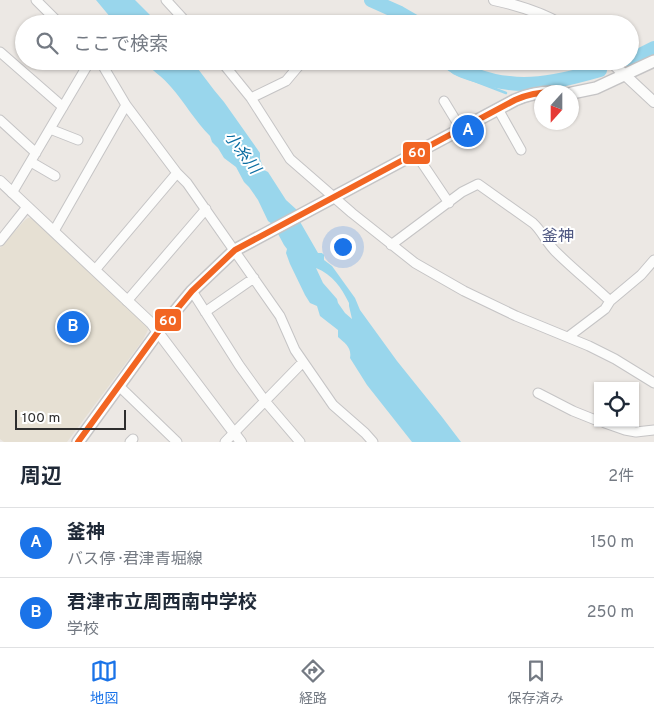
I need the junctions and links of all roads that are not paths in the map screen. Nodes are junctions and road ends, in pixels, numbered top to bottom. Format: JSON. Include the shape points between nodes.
{"nodes":[{"id":1,"x":36,"y":0,"type":"edge"},
{"id":2,"x":166,"y":0,"type":"edge"},
{"id":3,"x":494,"y":0,"type":"edge"},
{"id":4,"x":517,"y":2,"type":"edge"},
{"id":5,"x":51,"y":15,"type":"edge"},
{"id":6,"x":180,"y":15,"type":"edge"},
{"id":7,"x":545,"y":15,"type":"edge"},
{"id":8,"x":0,"y":52,"type":"edge"},
{"id":9,"x":654,"y":61,"type":"edge"},
{"id":10,"x":15,"y":65,"type":"edge"},
{"id":11,"x":639,"y":68,"type":"edge"},
{"id":12,"x":21,"y":70,"type":"edge"},
{"id":13,"x":85,"y":70,"type":"edge"},
{"id":14,"x":105,"y":70,"type":"edge"},
{"id":15,"x":228,"y":70,"type":"edge"},
{"id":16,"x":295,"y":70,"type":"edge"},
{"id":17,"x":620,"y":70,"type":"edge"},
{"id":18,"x":635,"y":70,"type":"edge"},
{"id":19,"x":625,"y":75,"type":"junction"},
{"id":20,"x":579,"y":92,"type":"edge"},
{"id":21,"x":534,"y":93,"type":"edge"},
{"id":22,"x":250,"y":98,"type":"junction"},
{"id":23,"x":444,"y":101,"type":"dead end"},
{"id":24,"x":654,"y":102,"type":"edge"},
{"id":25,"x":126,"y":104,"type":"junction"},
{"id":26,"x":63,"y":107,"type":"junction"},
{"id":27,"x":498,"y":109,"type":"junction"},
{"id":28,"x":0,"y":120,"type":"edge"},
{"id":29,"x":50,"y":129,"type":"junction"},
{"id":30,"x":461,"y":129,"type":"junction"},
{"id":31,"x":78,"y":140,"type":"dead end"},
{"id":32,"x":521,"y":150,"type":"dead end"},
{"id":33,"x":36,"y":153,"type":"junction"},
{"id":34,"x":416,"y":154,"type":"junction"},
{"id":35,"x":31,"y":162,"type":"junction"},
{"id":36,"x":177,"y":173,"type":"junction"},
{"id":37,"x":55,"y":176,"type":"dead end"},
{"id":38,"x":0,"y":181,"type":"edge"},
{"id":39,"x":12,"y":193,"type":"junction"},
{"id":40,"x":335,"y":198,"type":"junction"},
{"id":41,"x":449,"y":203,"type":"junction"},
{"id":42,"x":27,"y":207,"type":"junction"},
{"id":43,"x":206,"y":209,"type":"junction"},
{"id":44,"x":54,"y":231,"type":"junction"},
{"id":45,"x":0,"y":241,"type":"edge"},
{"id":46,"x":391,"y":244,"type":"junction"},
{"id":47,"x":235,"y":250,"type":"junction"},
{"id":48,"x":654,"y":260,"type":"edge"},
{"id":49,"x":95,"y":270,"type":"junction"},
{"id":50,"x":254,"y":278,"type":"junction"},
{"id":51,"x":192,"y":291,"type":"junction"},
{"id":52,"x":127,"y":301,"type":"junction"},
{"id":53,"x":610,"y":301,"type":"junction"},
{"id":54,"x":205,"y":312,"type":"junction"},
{"id":55,"x":158,"y":332,"type":"junction"},
{"id":56,"x":568,"y":337,"type":"junction"},
{"id":57,"x":303,"y":362,"type":"junction"},
{"id":58,"x":654,"y":384,"type":"edge"},
{"id":59,"x":119,"y":386,"type":"junction"},
{"id":60,"x":538,"y":393,"type":"dead end"},
{"id":61,"x":265,"y":401,"type":"junction"},
{"id":62,"x":594,"y":419,"type":"edge"},
{"id":63,"x":616,"y":427,"type":"edge"},
{"id":64,"x":654,"y":430,"type":"edge"},
{"id":65,"x":234,"y":432,"type":"junction"},
{"id":66,"x":83,"y":440,"type":"edge"},
{"id":67,"x":177,"y":442,"type":"edge"},
{"id":68,"x":225,"y":442,"type":"edge"},
{"id":69,"x":242,"y":442,"type":"edge"},
{"id":70,"x":300,"y":442,"type":"edge"},
{"id":71,"x":373,"y":442,"type":"edge"}],
"edges":[{"from":1,"to":5,"type":"street"},
{"from":2,"to":6,"type":"street"},
{"from":3,"to":4,"type":"street"},
{"from":4,"to":7,"type":"street"},
{"from":8,"to":10,"type":"street"},
{"from":9,"to":11,"type":"main road"},
{"from":12,"to":26,"type":"street"},
{"from":13,"to":26,"type":"street"},
{"from":14,"to":25,"type":"street"},
{"from":15,"to":22,"type":"street"},
{"from":16,"to":22,"type":"street","via":[[286,81]]},
{"from":17,"to":19,"type":"street"},
{"from":18,"to":19,"type":"main road"},
{"from":19,"to":20,"type":"main road"},
{"from":19,"to":24,"type":"street"},
{"from":21,"to":27,"type":"main road"},
{"from":22,"to":40,"type":"street","via":[[290,159]]},
{"from":23,"to":30,"type":"street"},
{"from":25,"to":36,"type":"street"},
{"from":25,"to":44,"type":"street"},
{"from":26,"to":29,"type":"street"},
{"from":27,"to":30,"type":"main road"},
{"from":27,"to":32,"type":"street"},
{"from":28,"to":33,"type":"street"},
{"from":29,"to":31,"type":"street"},
{"from":29,"to":33,"type":"street"},
{"from":30,"to":34,"type":"main road"},
{"from":33,"to":35,"type":"street"},
{"from":34,"to":40,"type":"main road"},
{"from":34,"to":41,"type":"street"},
{"from":35,"to":37,"type":"street"},
{"from":35,"to":39,"type":"street"},
{"from":36,"to":43,"type":"street"},
{"from":36,"to":49,"type":"street"},
{"from":38,"to":39,"type":"street"},
{"from":39,"to":42,"type":"street"},
{"from":40,"to":46,"type":"street"},
{"from":40,"to":47,"type":"main road"},
{"from":41,"to":46,"type":"street"},
{"from":41,"to":53,"type":"street","via":[[462,192],[480,185],[539,228],[554,250]]},
{"from":42,"to":44,"type":"street"},
{"from":42,"to":45,"type":"street"},
{"from":43,"to":47,"type":"street"},
{"from":43,"to":52,"type":"street"},
{"from":44,"to":49,"type":"street"},
{"from":46,"to":56,"type":"street","via":[[415,263],[464,291]]},
{"from":47,"to":50,"type":"street"},
{"from":47,"to":51,"type":"main road"},
{"from":48,"to":53,"type":"street"},
{"from":49,"to":52,"type":"street"},
{"from":50,"to":54,"type":"street"},
{"from":50,"to":57,"type":"street","via":[[280,316]]},
{"from":51,"to":54,"type":"street"},
{"from":51,"to":55,"type":"main road"},
{"from":52,"to":55,"type":"street"},
{"from":53,"to":56,"type":"street","via":[[605,309]]},
{"from":54,"to":61,"type":"street"},
{"from":55,"to":59,"type":"main road"},
{"from":55,"to":65,"type":"street"},
{"from":56,"to":58,"type":"street","via":[[615,359]]},
{"from":57,"to":61,"type":"street"},
{"from":57,"to":71,"type":"street","via":[[333,405]]},
{"from":59,"to":66,"type":"main road"},
{"from":59,"to":67,"type":"street"},
{"from":60,"to":62,"type":"street"},
{"from":61,"to":65,"type":"street"},
{"from":61,"to":70,"type":"street"},
{"from":63,"to":64,"type":"street","via":[[636,432]]},
{"from":65,"to":68,"type":"street"},
{"from":65,"to":69,"type":"street"}]}
